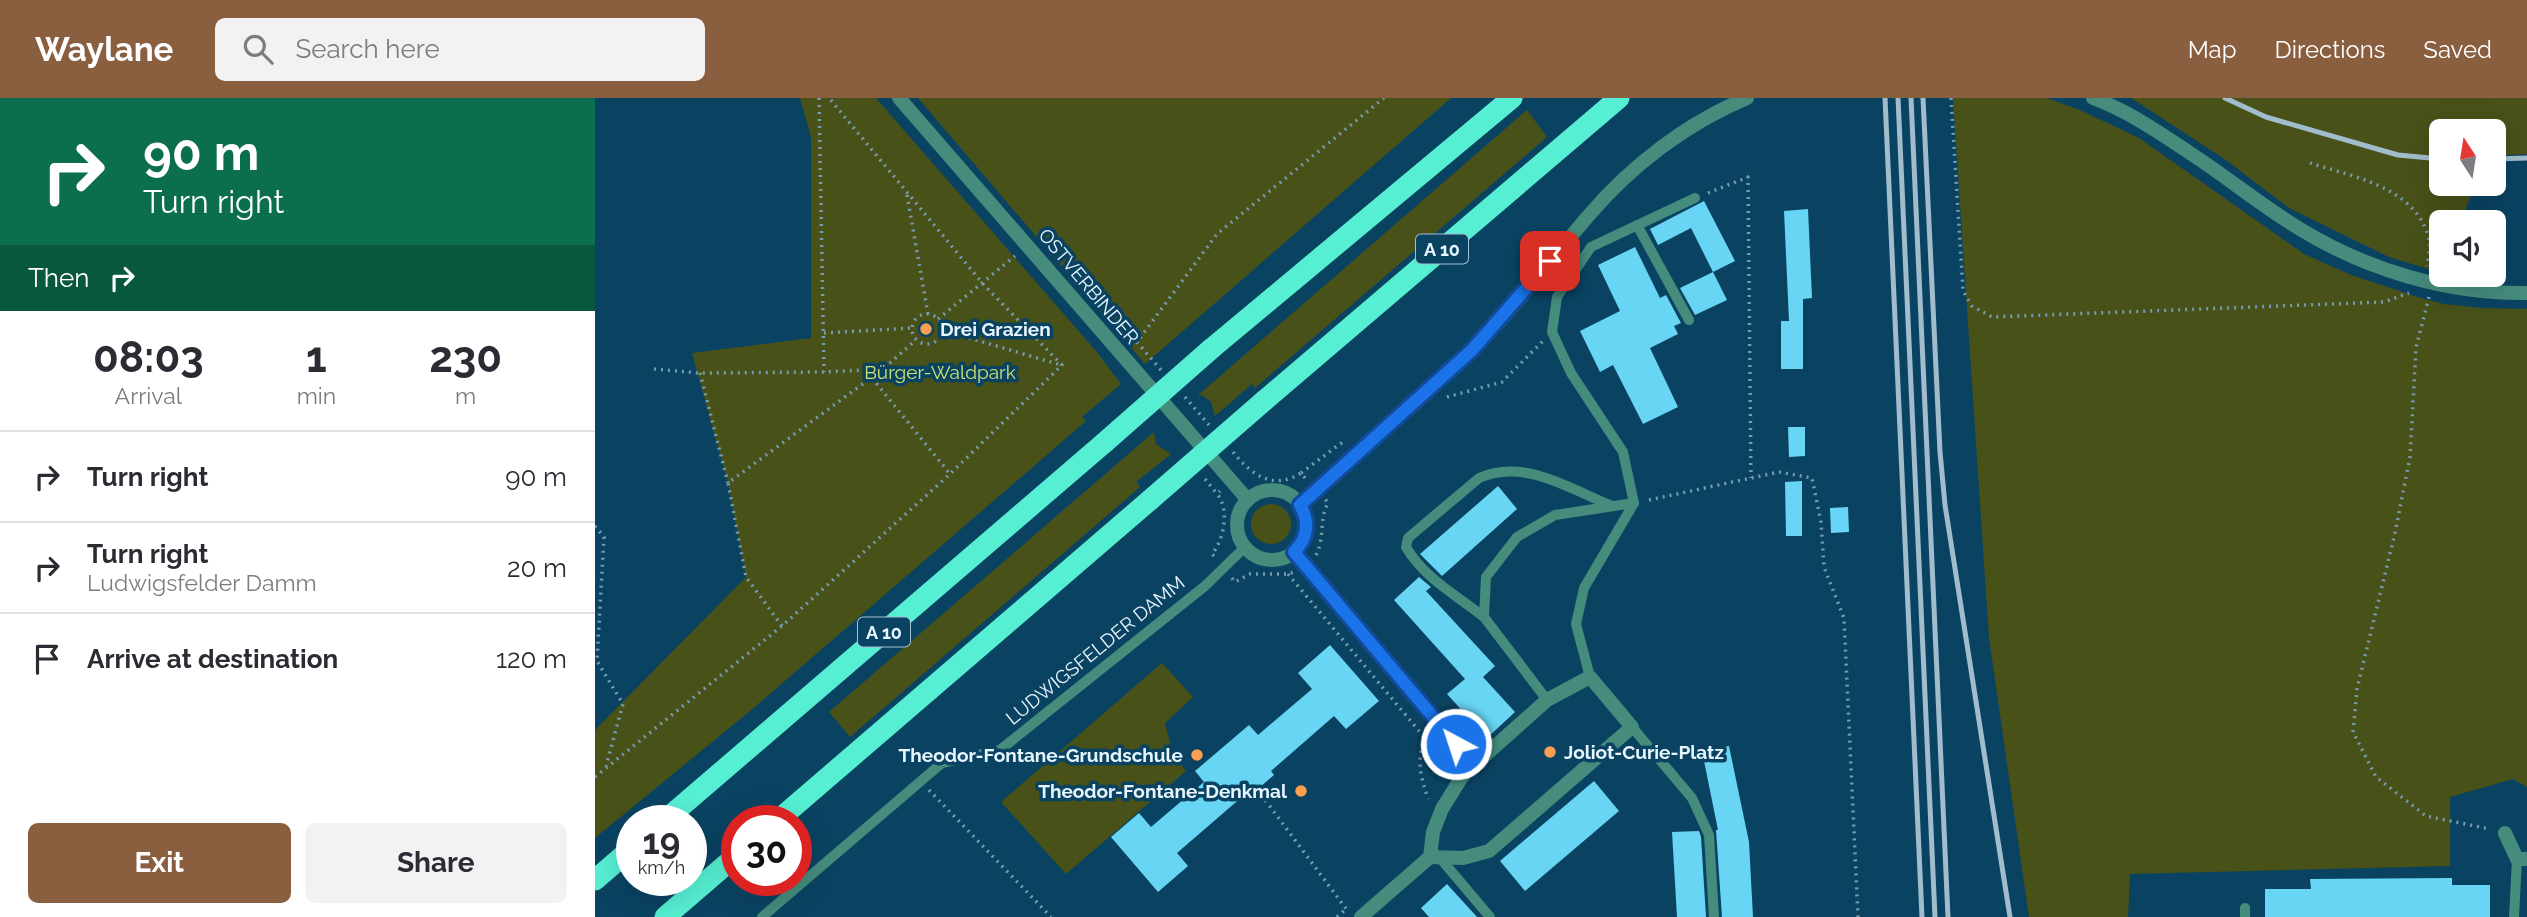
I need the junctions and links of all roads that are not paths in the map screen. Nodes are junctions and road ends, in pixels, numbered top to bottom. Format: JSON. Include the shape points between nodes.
{"nodes":[{"id":1,"x":899,"y":98,"type":"edge"},
{"id":2,"x":1512,"y":98,"type":"edge"},
{"id":3,"x":1619,"y":98,"type":"edge"},
{"id":4,"x":1747,"y":98,"type":"edge"},
{"id":5,"x":2093,"y":98,"type":"edge"},
{"id":6,"x":1695,"y":198,"type":"road end"},
{"id":7,"x":1637,"y":225,"type":"junction"},
{"id":8,"x":2527,"y":293,"type":"edge"},
{"id":9,"x":1689,"y":320,"type":"dead end"},
{"id":10,"x":1248,"y":500,"type":"junction"},
{"id":11,"x":1634,"y":503,"type":"junction"},
{"id":12,"x":1300,"y":505,"type":"junction"},
{"id":13,"x":1612,"y":506,"type":"junction"},
{"id":14,"x":1245,"y":547,"type":"junction"},
{"id":15,"x":1294,"y":552,"type":"junction"},
{"id":16,"x":1484,"y":617,"type":"junction"},
{"id":17,"x":1590,"y":677,"type":"junction"},
{"id":18,"x":1547,"y":700,"type":"junction"},
{"id":19,"x":1632,"y":727,"type":"junction"},
{"id":20,"x":1473,"y":765,"type":"junction"},
{"id":21,"x":683,"y":805,"type":"edge"},
{"id":22,"x":796,"y":805,"type":"edge"},
{"id":23,"x":2505,"y":833,"type":"road end"},
{"id":24,"x":1435,"y":857,"type":"junction"},
{"id":25,"x":2522,"y":859,"type":"edge"},
{"id":26,"x":616,"y":862,"type":"edge"},
{"id":27,"x":721,"y":869,"type":"edge"},
{"id":28,"x":595,"y":880,"type":"edge"},
{"id":29,"x":665,"y":917,"type":"edge"},
{"id":30,"x":762,"y":917,"type":"edge"},
{"id":31,"x":1361,"y":917,"type":"edge"},
{"id":32,"x":1490,"y":917,"type":"edge"},
{"id":33,"x":1714,"y":917,"type":"edge"},
{"id":34,"x":2514,"y":917,"type":"edge"}],
"edges":[{"from":1,"to":10,"type":"street","name":"OSTVERBINDER"},
{"from":2,"to":21,"type":"highway","number":"A 10","bridge":true,"via":[[1211,349]]},
{"from":3,"to":22,"type":"highway","number":"A 10","bridge":true},
{"from":4,"to":12,"type":"street","via":[[1672,140],[1616,186],[1488,334]]},
{"from":5,"to":8,"type":"street","via":[[2163,136],[2328,245],[2425,282]]},
{"from":6,"to":7,"type":"lane"},
{"from":7,"to":9,"type":"lane"},
{"from":7,"to":11,"type":"lane","via":[[1591,247],[1557,297],[1552,332],[1571,373],[1623,452]]},
{"from":10,"to":12,"type":"street","via":[[1275,491],[1292,496]]},
{"from":10,"to":14,"type":"street","via":[[1237,520]]},
{"from":11,"to":13,"type":"lane"},
{"from":11,"to":17,"type":"lane","via":[[1584,588],[1576,624]]},
{"from":12,"to":15,"type":"street","via":[[1306,532]]},
{"from":13,"to":16,"type":"lane","via":[[1555,515],[1517,537],[1486,577]]},
{"from":13,"to":16,"type":"lane","via":[[1526,471],[1493,472],[1479,478],[1408,538],[1408,551],[1428,577]]},
{"from":14,"to":15,"type":"street","via":[[1269,560]]},
{"from":14,"to":30,"type":"lane","name":"LUDWIGSFELDER DAMM","via":[[1205,586],[1000,750],[941,763]]},
{"from":15,"to":20,"type":"street"},
{"from":16,"to":18,"type":"lane"},
{"from":17,"to":18,"type":"street"},
{"from":17,"to":19,"type":"street"},
{"from":18,"to":20,"type":"street"},
{"from":19,"to":24,"type":"street","via":[[1489,850],[1462,858]]},
{"from":19,"to":33,"type":"lane","via":[[1692,798],[1709,835]]},
{"from":20,"to":24,"type":"street","via":[[1442,808],[1433,832]]},
{"from":23,"to":25,"type":"street"},
{"from":24,"to":31,"type":"street"},
{"from":24,"to":32,"type":"lane"},
{"from":25,"to":34,"type":"lane"},
{"from":26,"to":28,"type":"highway"},
{"from":27,"to":29,"type":"highway"}]}
